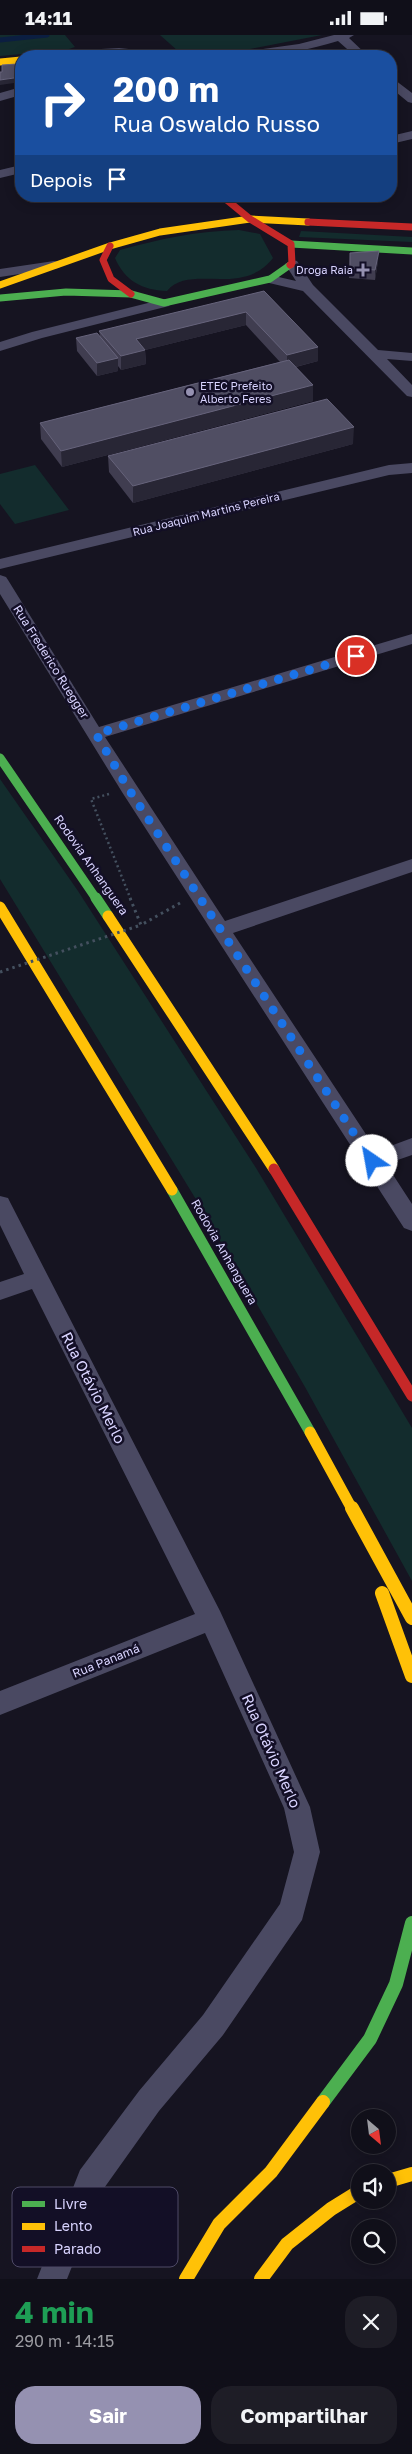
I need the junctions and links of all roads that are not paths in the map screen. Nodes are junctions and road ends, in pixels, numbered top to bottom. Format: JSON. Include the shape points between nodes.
{"nodes":[{"id":1,"x":344,"y":37,"type":"edge"},
{"id":2,"x":90,"y":40,"type":"dead end"},
{"id":3,"x":99,"y":50,"type":"edge"},
{"id":4,"x":292,"y":50,"type":"edge"},
{"id":5,"x":356,"y":50,"type":"edge"},
{"id":6,"x":15,"y":60,"type":"edge"},
{"id":7,"x":0,"y":61,"type":"edge"},
{"id":8,"x":397,"y":86,"type":"edge"},
{"id":9,"x":15,"y":93,"type":"edge"},
{"id":10,"x":0,"y":97,"type":"edge"},
{"id":11,"x":412,"y":99,"type":"edge"},
{"id":12,"x":412,"y":135,"type":"edge"},
{"id":13,"x":397,"y":139,"type":"edge"},
{"id":14,"x":15,"y":170,"type":"edge"},
{"id":15,"x":0,"y":174,"type":"edge"},
{"id":16,"x":221,"y":202,"type":"edge"},
{"id":17,"x":228,"y":202,"type":"edge"},
{"id":18,"x":250,"y":219,"type":"junction"},
{"id":19,"x":412,"y":227,"type":"edge"},
{"id":20,"x":160,"y":232,"type":"junction"},
{"id":21,"x":291,"y":244,"type":"junction"},
{"id":22,"x":110,"y":246,"type":"junction"},
{"id":23,"x":412,"y":251,"type":"edge"},
{"id":24,"x":292,"y":264,"type":"junction"},
{"id":25,"x":54,"y":265,"type":"junction"},
{"id":26,"x":3,"y":272,"type":"edge"},
{"id":27,"x":270,"y":279,"type":"junction"},
{"id":28,"x":0,"y":285,"type":"edge"},
{"id":29,"x":308,"y":288,"type":"junction"},
{"id":30,"x":66,"y":293,"type":"junction"},
{"id":31,"x":131,"y":294,"type":"junction"},
{"id":32,"x":0,"y":299,"type":"edge"},
{"id":33,"x":164,"y":303,"type":"junction"},
{"id":34,"x":0,"y":347,"type":"edge"},
{"id":35,"x":374,"y":354,"type":"junction"},
{"id":36,"x":412,"y":357,"type":"edge"},
{"id":37,"x":412,"y":393,"type":"edge"},
{"id":38,"x":412,"y":468,"type":"edge"},
{"id":39,"x":0,"y":564,"type":"edge"},
{"id":40,"x":0,"y":580,"type":"edge"},
{"id":41,"x":412,"y":639,"type":"edge"},
{"id":42,"x":96,"y":734,"type":"junction"},
{"id":43,"x":0,"y":758,"type":"edge"},
{"id":44,"x":412,"y":865,"type":"edge"},
{"id":45,"x":0,"y":907,"type":"edge"},
{"id":46,"x":222,"y":929,"type":"junction"},
{"id":47,"x":412,"y":1146,"type":"edge"},
{"id":48,"x":372,"y":1161,"type":"junction"},
{"id":49,"x":0,"y":1204,"type":"edge"},
{"id":50,"x":412,"y":1222,"type":"edge"},
{"id":51,"x":37,"y":1279,"type":"junction"},
{"id":52,"x":0,"y":1291,"type":"edge"},
{"id":53,"x":275,"y":1366,"type":"junction"},
{"id":54,"x":412,"y":1395,"type":"edge"},
{"id":55,"x":368,"y":1561,"type":"dead end"},
{"id":56,"x":376,"y":1579,"type":"dead end"},
{"id":57,"x":412,"y":1618,"type":"edge"},
{"id":58,"x":211,"y":1619,"type":"junction"},
{"id":59,"x":412,"y":1676,"type":"edge"},
{"id":60,"x":0,"y":1703,"type":"edge"},
{"id":61,"x":412,"y":1923,"type":"edge"},
{"id":62,"x":412,"y":2174,"type":"edge"},
{"id":63,"x":396,"y":2179,"type":"edge"},
{"id":64,"x":89,"y":2187,"type":"edge"},
{"id":65,"x":351,"y":2197,"type":"edge"},
{"id":66,"x":57,"y":2267,"type":"edge"},
{"id":67,"x":52,"y":2279,"type":"edge"},
{"id":68,"x":186,"y":2279,"type":"edge"},
{"id":69,"x":261,"y":2279,"type":"edge"}],
"edges":[{"from":1,"to":4,"type":"street"},
{"from":1,"to":5,"type":"street"},
{"from":2,"to":3,"type":"main road"},
{"from":6,"to":7,"type":"main road"},
{"from":8,"to":11,"type":"street"},
{"from":9,"to":10,"type":"street"},
{"from":12,"to":13,"type":"street"},
{"from":14,"to":15,"type":"street"},
{"from":16,"to":20,"type":"main road","via":[[220,210],[214,215]]},
{"from":17,"to":18,"type":"main road"},
{"from":18,"to":19,"type":"main road"},
{"from":18,"to":20,"type":"main road"},
{"from":18,"to":21,"type":"main road"},
{"from":20,"to":22,"type":"main road"},
{"from":21,"to":23,"type":"main road"},
{"from":21,"to":24,"type":"main road"},
{"from":22,"to":25,"type":"main road"},
{"from":22,"to":31,"type":"main road","via":[[103,260],[111,279]]},
{"from":24,"to":27,"type":"main road"},
{"from":24,"to":29,"type":"street"},
{"from":25,"to":26,"type":"street"},
{"from":25,"to":28,"type":"main road"},
{"from":25,"to":30,"type":"main road","via":[[74,278],[74,286]]},
{"from":27,"to":29,"type":"street"},
{"from":27,"to":33,"type":"main road"},
{"from":29,"to":35,"type":"street"},
{"from":30,"to":31,"type":"main road"},
{"from":30,"to":32,"type":"main road"},
{"from":31,"to":33,"type":"main road"},
{"from":33,"to":34,"type":"street"},
{"from":35,"to":36,"type":"street"},
{"from":35,"to":37,"type":"street"},
{"from":38,"to":39,"type":"street","name":"Rua Joaquim Martins Pereira","via":[[389,470]]},
{"from":40,"to":42,"type":"street","name":"Rua Frederico Ruegger"},
{"from":41,"to":42,"type":"street"},
{"from":42,"to":46,"type":"street","name":"Rua Frederico Ruegger"},
{"from":43,"to":54,"type":"main road","name":"Rodovia Anhanguera","via":[[122,934],[302,1215]]},
{"from":44,"to":46,"type":"street"},
{"from":45,"to":53,"type":"main road","name":"Rodovia Anhanguera","via":[[103,1073]]},
{"from":46,"to":48,"type":"street","name":"Rua Frederico Ruegger"},
{"from":47,"to":48,"type":"street"},
{"from":48,"to":50,"type":"street","name":"Rua Frederico Ruegger"},
{"from":49,"to":51,"type":"street","name":"Rua Otávio Merlo"},
{"from":51,"to":52,"type":"street"},
{"from":51,"to":58,"type":"street","name":"Rua Otávio Merlo"},
{"from":53,"to":55,"type":"main road"},
{"from":53,"to":57,"type":"main road","name":"Rodovia Anhanguera"},
{"from":56,"to":59,"type":"main road"},
{"from":58,"to":60,"type":"street","name":"Rua Panamá"},
{"from":58,"to":64,"type":"street","name":"Rua Otávio Merlo","via":[[297,1807],[307,1852],[292,1910],[213,2025],[149,2101]]},
{"from":61,"to":68,"type":"main road","via":[[396,1984],[370,2039],[271,2172],[219,2224]]},
{"from":62,"to":63,"type":"main road"},
{"from":65,"to":69,"type":"main road","via":[[287,2245]]},
{"from":66,"to":67,"type":"street","name":"Rua Otávio Merlo"}]}
